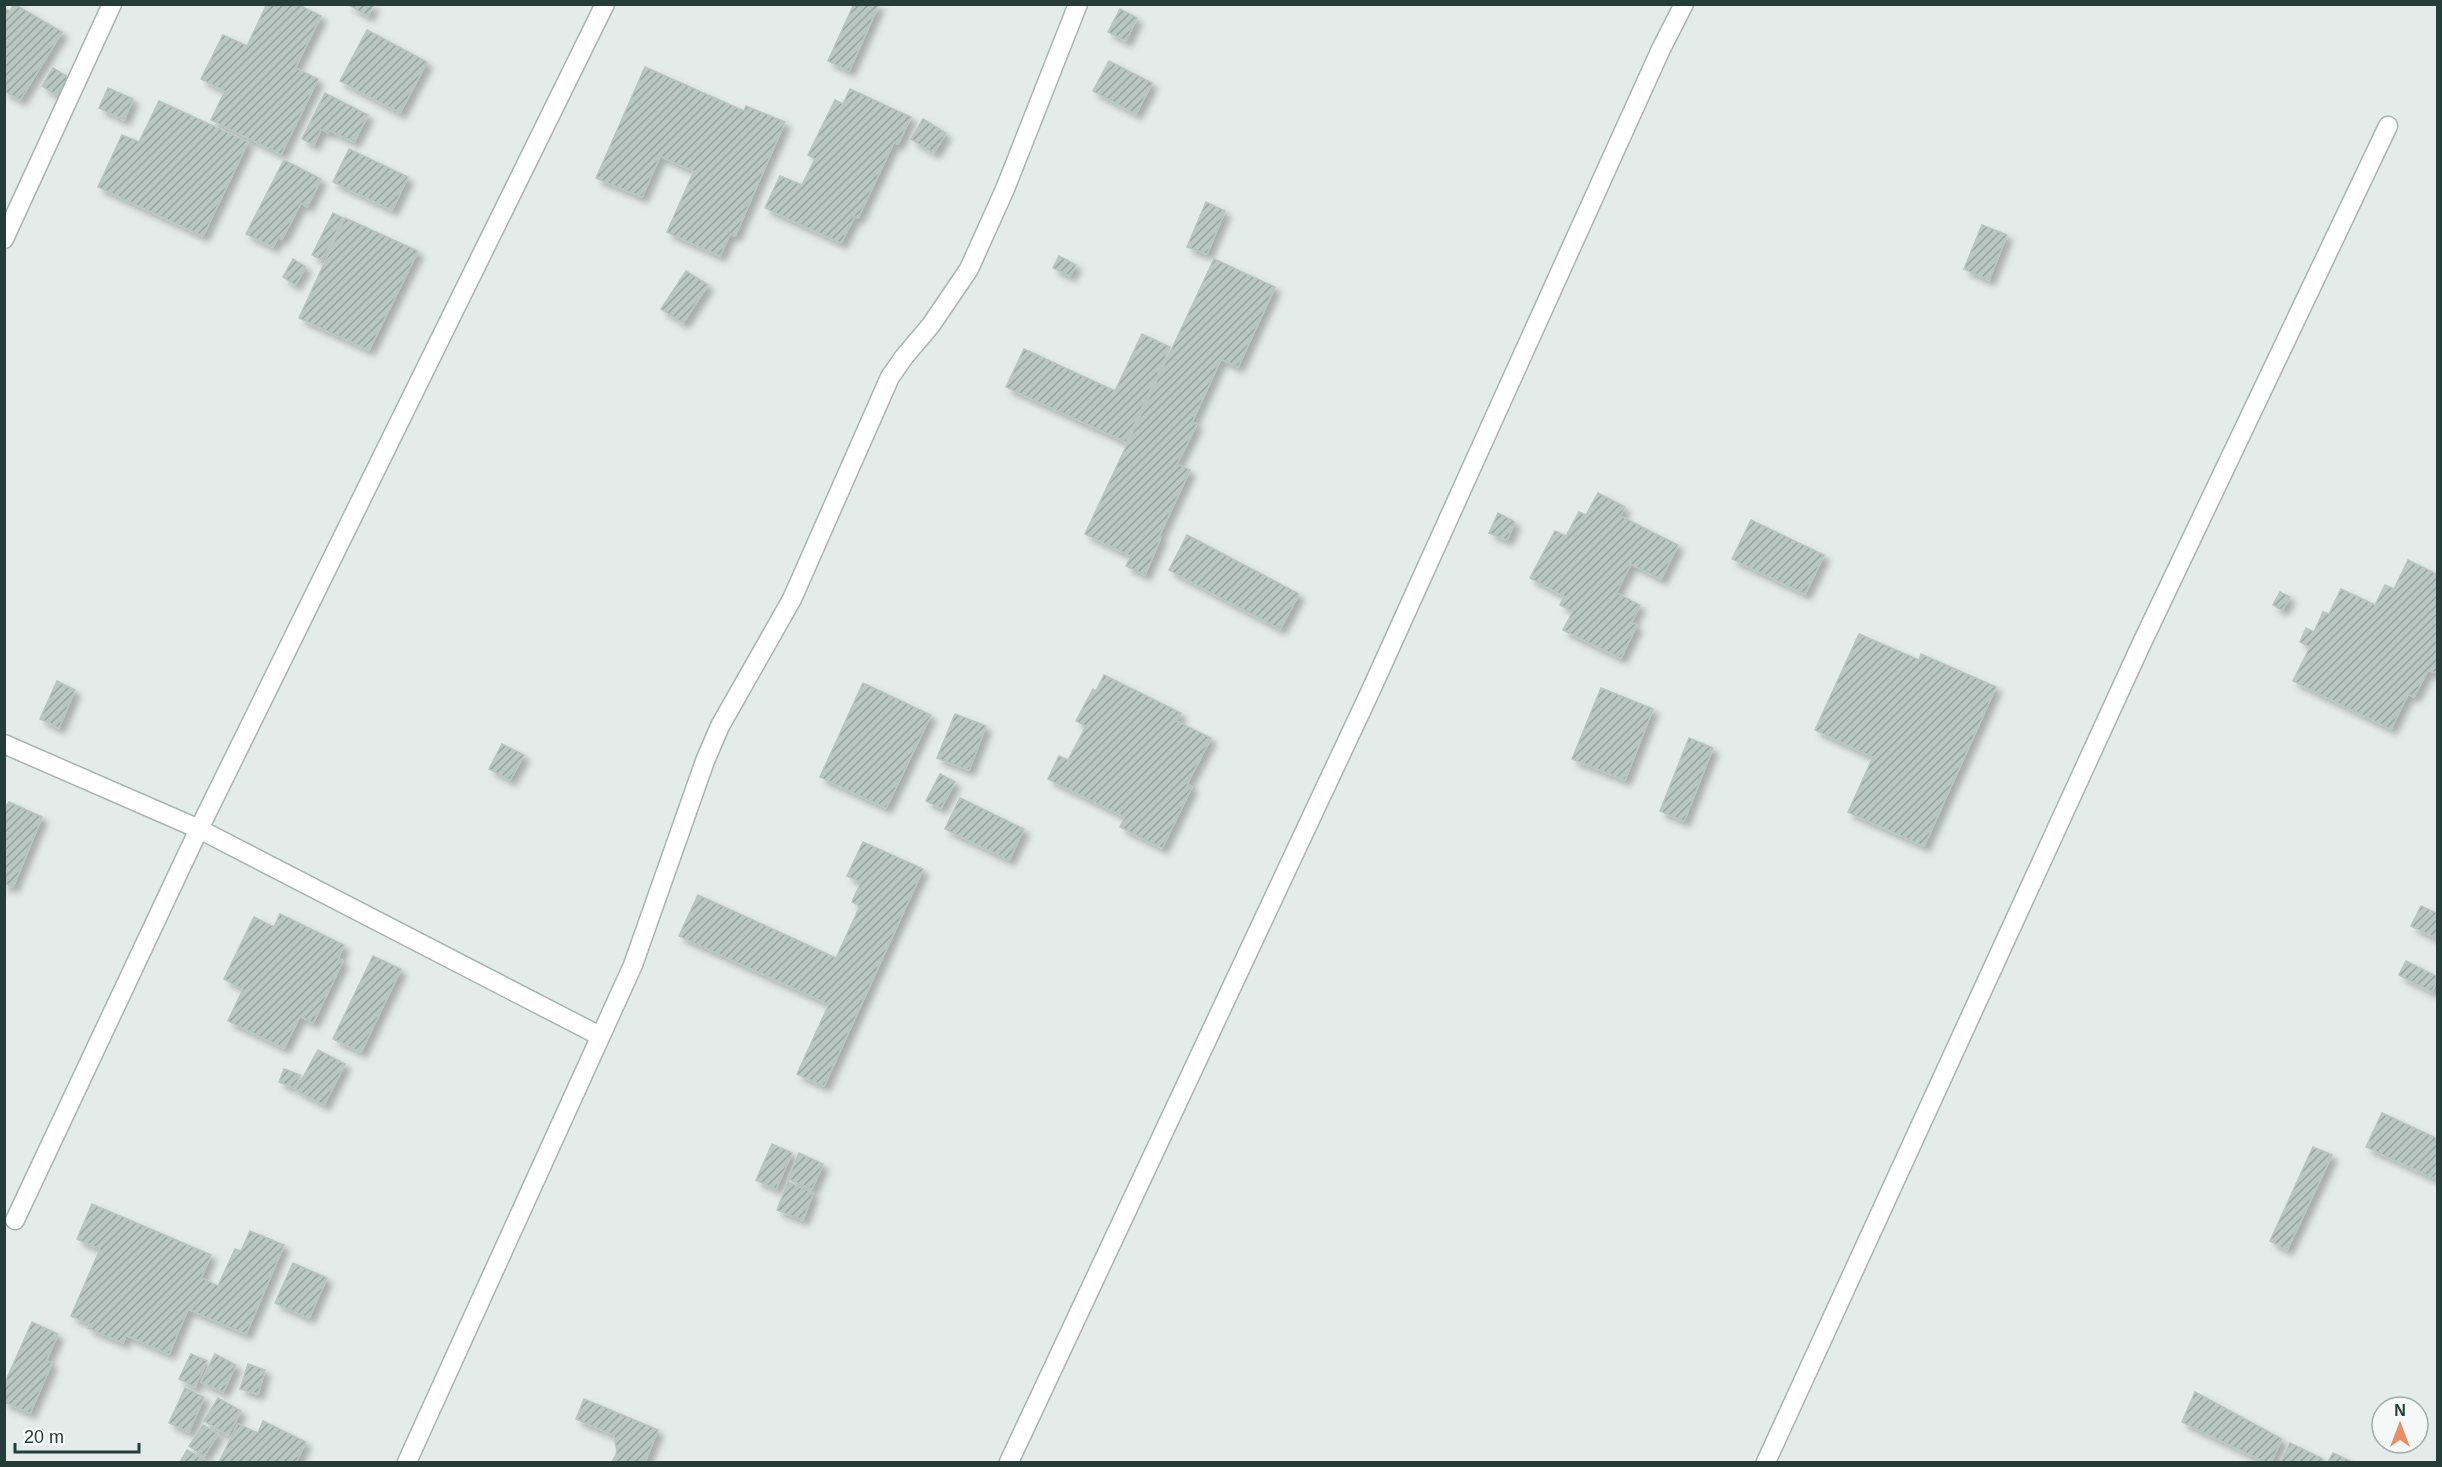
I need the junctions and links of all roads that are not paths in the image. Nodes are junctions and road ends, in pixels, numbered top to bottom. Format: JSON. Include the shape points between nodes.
{"nodes":[{"id":1,"x":112,"y":4,"type":"edge"},
{"id":2,"x":605,"y":4,"type":"edge"},
{"id":3,"x":1078,"y":4,"type":"edge"},
{"id":4,"x":1684,"y":4,"type":"edge"},
{"id":5,"x":2388,"y":126,"type":"dead end"},
{"id":6,"x":4,"y":239,"type":"edge"},
{"id":7,"x":4,"y":744,"type":"edge"},
{"id":8,"x":199,"y":829,"type":"junction"},
{"id":9,"x":600,"y":1036,"type":"junction"},
{"id":10,"x":15,"y":1220,"type":"dead end"},
{"id":11,"x":407,"y":1462,"type":"edge"},
{"id":12,"x":1009,"y":1462,"type":"edge"},
{"id":13,"x":1766,"y":1462,"type":"edge"}],
"edges":[{"from":1,"to":6,"type":"street"},
{"from":2,"to":8,"type":"street"},
{"from":3,"to":9,"type":"street","via":[[969,270],[890,377],[792,599],[720,726],[633,965]]},
{"from":4,"to":12,"type":"street","via":[[1371,690]]},
{"from":5,"to":13,"type":"street","via":[[2140,647]]},
{"from":7,"to":8,"type":"street"},
{"from":8,"to":9,"type":"street"},
{"from":8,"to":10,"type":"street"},
{"from":9,"to":11,"type":"street"}]}
